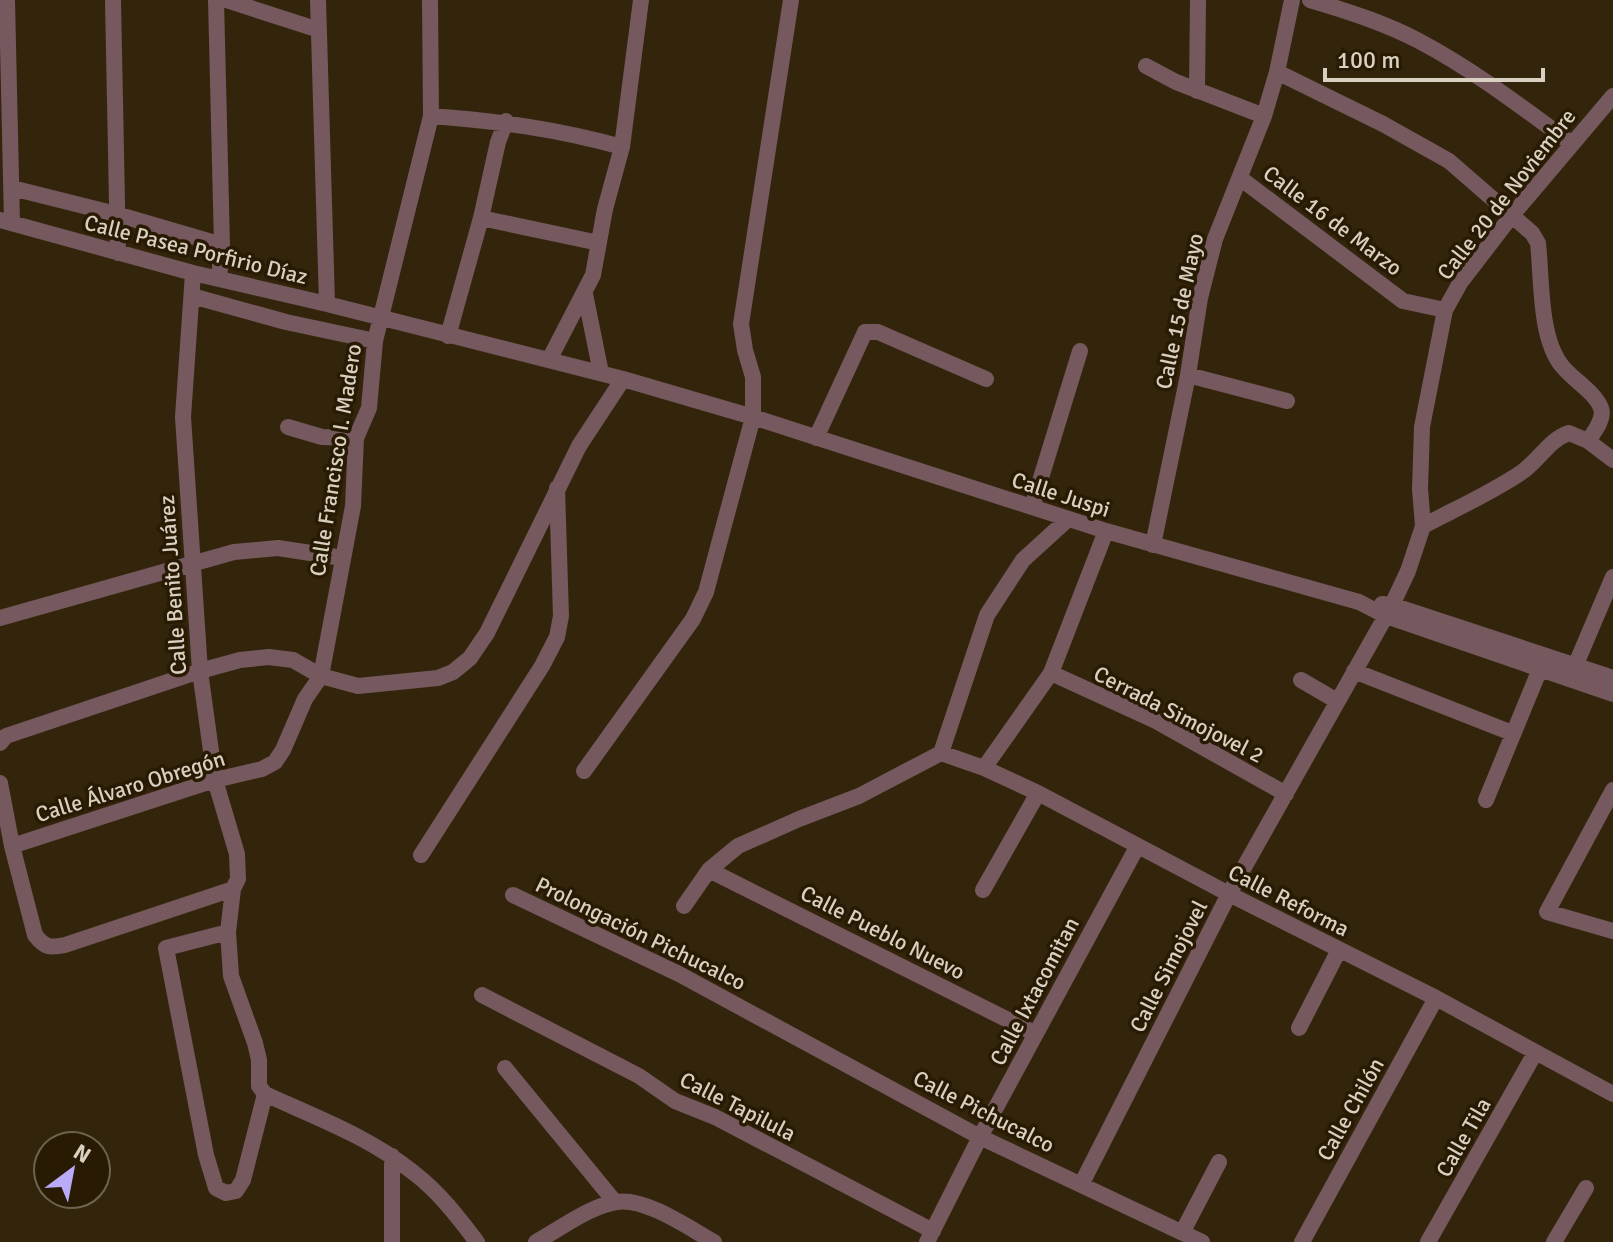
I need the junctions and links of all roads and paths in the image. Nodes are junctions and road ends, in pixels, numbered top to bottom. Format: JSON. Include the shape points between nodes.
{"nodes":[{"id":1,"x":7,"y":0,"type":"edge"},
{"id":2,"x":113,"y":0,"type":"edge"},
{"id":3,"x":216,"y":0,"type":"edge"},
{"id":4,"x":226,"y":0,"type":"edge"},
{"id":5,"x":318,"y":0,"type":"edge"},
{"id":6,"x":430,"y":0,"type":"edge"},
{"id":7,"x":641,"y":0,"type":"edge"},
{"id":8,"x":791,"y":0,"type":"edge"},
{"id":9,"x":1198,"y":0,"type":"edge"},
{"id":10,"x":1292,"y":0,"type":"edge"},
{"id":11,"x":1310,"y":0,"type":"edge"},
{"id":12,"x":319,"y":30,"type":"junction"},
{"id":13,"x":1146,"y":66,"type":"dead end"},
{"id":14,"x":1277,"y":72,"type":"junction"},
{"id":15,"x":1197,"y":91,"type":"junction"},
{"id":16,"x":1613,"y":96,"type":"edge"},
{"id":17,"x":431,"y":116,"type":"junction"},
{"id":18,"x":1264,"y":116,"type":"junction"},
{"id":19,"x":506,"y":121,"type":"junction"},
{"id":20,"x":1572,"y":144,"type":"junction"},
{"id":21,"x":622,"y":147,"type":"junction"},
{"id":22,"x":1240,"y":178,"type":"junction"},
{"id":23,"x":12,"y":188,"type":"junction"},
{"id":24,"x":116,"y":214,"type":"junction"},
{"id":25,"x":1513,"y":214,"type":"junction"},
{"id":26,"x":481,"y":218,"type":"junction"},
{"id":27,"x":6,"y":221,"type":"edge"},
{"id":28,"x":599,"y":243,"type":"junction"},
{"id":29,"x":222,"y":245,"type":"junction"},
{"id":30,"x":118,"y":253,"type":"junction"},
{"id":31,"x":193,"y":273,"type":"junction"},
{"id":32,"x":219,"y":279,"type":"junction"},
{"id":33,"x":585,"y":294,"type":"junction"},
{"id":34,"x":192,"y":296,"type":"junction"},
{"id":35,"x":327,"y":304,"type":"junction"},
{"id":36,"x":1445,"y":310,"type":"junction"},
{"id":37,"x":383,"y":318,"type":"junction"},
{"id":38,"x":448,"y":336,"type":"junction"},
{"id":39,"x":375,"y":341,"type":"junction"},
{"id":40,"x":1080,"y":351,"type":"dead end"},
{"id":41,"x":549,"y":360,"type":"junction"},
{"id":42,"x":601,"y":373,"type":"junction"},
{"id":43,"x":1188,"y":375,"type":"junction"},
{"id":44,"x":623,"y":379,"type":"junction"},
{"id":45,"x":986,"y":379,"type":"dead end"},
{"id":46,"x":1287,"y":401,"type":"dead end"},
{"id":47,"x":753,"y":417,"type":"junction"},
{"id":48,"x":288,"y":427,"type":"dead end"},
{"id":49,"x":356,"y":438,"type":"junction"},
{"id":50,"x":816,"y":438,"type":"junction"},
{"id":51,"x":1588,"y":441,"type":"junction"},
{"id":52,"x":1613,"y":460,"type":"edge"},
{"id":53,"x":557,"y":487,"type":"junction"},
{"id":54,"x":1032,"y":507,"type":"junction"},
{"id":55,"x":1068,"y":519,"type":"junction"},
{"id":56,"x":1423,"y":526,"type":"junction"},
{"id":57,"x":1106,"y":531,"type":"junction"},
{"id":58,"x":1153,"y":545,"type":"junction"},
{"id":59,"x":343,"y":558,"type":"junction"},
{"id":60,"x":192,"y":565,"type":"junction"},
{"id":61,"x":1613,"y":577,"type":"edge"},
{"id":62,"x":1389,"y":610,"type":"junction"},
{"id":63,"x":0,"y":618,"type":"edge"},
{"id":64,"x":1576,"y":664,"type":"junction"},
{"id":65,"x":1540,"y":669,"type":"junction"},
{"id":66,"x":200,"y":671,"type":"junction"},
{"id":67,"x":1354,"y":671,"type":"junction"},
{"id":68,"x":1051,"y":673,"type":"junction"},
{"id":69,"x":321,"y":676,"type":"junction"},
{"id":70,"x":1613,"y":678,"type":"edge"},
{"id":71,"x":1301,"y":680,"type":"dead end"},
{"id":72,"x":1613,"y":694,"type":"edge"},
{"id":73,"x":1337,"y":701,"type":"junction"},
{"id":74,"x":1512,"y":733,"type":"junction"},
{"id":75,"x":0,"y":743,"type":"edge"},
{"id":76,"x":941,"y":753,"type":"junction"},
{"id":77,"x":984,"y":768,"type":"junction"},
{"id":78,"x":262,"y":769,"type":"joint"},
{"id":79,"x":584,"y":771,"type":"dead end"},
{"id":80,"x":215,"y":780,"type":"junction"},
{"id":81,"x":0,"y":783,"type":"edge"},
{"id":82,"x":1613,"y":790,"type":"edge"},
{"id":83,"x":1038,"y":793,"type":"junction"},
{"id":84,"x":1286,"y":794,"type":"junction"},
{"id":85,"x":1486,"y":800,"type":"dead end"},
{"id":86,"x":1606,"y":820,"type":"edge"},
{"id":87,"x":12,"y":846,"type":"junction"},
{"id":88,"x":1137,"y":847,"type":"junction"},
{"id":89,"x":421,"y":855,"type":"dead end"},
{"id":90,"x":709,"y":870,"type":"junction"},
{"id":91,"x":233,"y":889,"type":"junction"},
{"id":92,"x":983,"y":890,"type":"dead end"},
{"id":93,"x":1229,"y":894,"type":"junction"},
{"id":94,"x":513,"y":895,"type":"dead end"},
{"id":95,"x":684,"y":906,"type":"dead end"},
{"id":96,"x":1613,"y":931,"type":"edge"},
{"id":97,"x":228,"y":932,"type":"junction"},
{"id":98,"x":1339,"y":950,"type":"junction"},
{"id":99,"x":482,"y":995,"type":"dead end"},
{"id":100,"x":1436,"y":998,"type":"junction"},
{"id":101,"x":750,"y":1011,"type":"joint"},
{"id":102,"x":1299,"y":1028,"type":"dead end"},
{"id":103,"x":1036,"y":1034,"type":"junction"},
{"id":104,"x":1535,"y":1053,"type":"junction"},
{"id":105,"x":505,"y":1068,"type":"dead end"},
{"id":106,"x":265,"y":1094,"type":"junction"},
{"id":107,"x":1613,"y":1094,"type":"edge"},
{"id":108,"x":980,"y":1137,"type":"junction"},
{"id":109,"x":392,"y":1156,"type":"junction"},
{"id":110,"x":1219,"y":1162,"type":"dead end"},
{"id":111,"x":1082,"y":1183,"type":"junction"},
{"id":112,"x":1586,"y":1188,"type":"dead end"},
{"id":113,"x":615,"y":1202,"type":"junction"},
{"id":114,"x":1183,"y":1231,"type":"junction"},
{"id":115,"x":932,"y":1238,"type":"edge"},
{"id":116,"x":392,"y":1242,"type":"edge"},
{"id":117,"x":477,"y":1242,"type":"edge"},
{"id":118,"x":536,"y":1242,"type":"edge"},
{"id":119,"x":714,"y":1242,"type":"edge"},
{"id":120,"x":1202,"y":1242,"type":"edge"},
{"id":121,"x":1302,"y":1242,"type":"edge"},
{"id":122,"x":1428,"y":1242,"type":"edge"},
{"id":123,"x":1554,"y":1242,"type":"edge"}],
"edges":[{"from":1,"to":23,"type":"street"},
{"from":2,"to":24,"type":"street"},
{"from":3,"to":29,"type":"street"},
{"from":4,"to":12,"type":"street"},
{"from":5,"to":12,"type":"street"},
{"from":6,"to":17,"type":"street","name":"Calle Francisco I. Madero"},
{"from":7,"to":21,"type":"street"},
{"from":8,"to":47,"type":"street","via":[[741,324],[753,377]]},
{"from":9,"to":15,"type":"street"},
{"from":10,"to":14,"type":"street","name":"Calle 15 de Mayo"},
{"from":11,"to":20,"type":"street","via":[[1418,41]]},
{"from":12,"to":35,"type":"street"},
{"from":13,"to":15,"type":"street"},
{"from":14,"to":18,"type":"street","name":"Calle 15 de Mayo"},
{"from":14,"to":25,"type":"street","via":[[1449,161]]},
{"from":15,"to":18,"type":"street"},
{"from":16,"to":20,"type":"street","name":"Calle 20 de Noviembre"},
{"from":17,"to":19,"type":"street"},
{"from":17,"to":37,"type":"street","name":"Calle Francisco I. Madero"},
{"from":18,"to":22,"type":"street","name":"Calle 15 de Mayo"},
{"from":19,"to":21,"type":"street"},
{"from":19,"to":26,"type":"street"},
{"from":20,"to":25,"type":"street","name":"Calle 20 de Noviembre"},
{"from":21,"to":28,"type":"street"},
{"from":22,"to":36,"type":"street","name":"Calle 16 de Marzo","via":[[1403,301]]},
{"from":22,"to":43,"type":"street","name":"Calle 15 de Mayo","via":[[1215,239]]},
{"from":23,"to":24,"type":"street"},
{"from":23,"to":27,"type":"street"},
{"from":24,"to":29,"type":"street"},
{"from":24,"to":30,"type":"street"},
{"from":25,"to":36,"type":"street","name":"Calle 20 de Noviembre"},
{"from":25,"to":51,"type":"street","via":[[1538,243],[1546,328],[1554,353],[1600,406],[1602,417]]},
{"from":26,"to":28,"type":"street"},
{"from":26,"to":38,"type":"street"},
{"from":27,"to":30,"type":"street","name":"Calle Pasea Porfirio Díaz"},
{"from":28,"to":33,"type":"street"},
{"from":29,"to":32,"type":"street"},
{"from":30,"to":31,"type":"street","name":"Calle Pasea Porfirio Díaz"},
{"from":31,"to":32,"type":"street","name":"Calle Pasea Porfirio Díaz"},
{"from":31,"to":34,"type":"street","name":"Calle Benito Juárez"},
{"from":32,"to":35,"type":"street","name":"Calle Pasea Porfirio Díaz"},
{"from":33,"to":41,"type":"street"},
{"from":33,"to":42,"type":"street"},
{"from":34,"to":39,"type":"street"},
{"from":34,"to":60,"type":"street","name":"Calle Benito Juárez","via":[[183,417]]},
{"from":35,"to":37,"type":"street","name":"Calle Pasea Porfirio Díaz"},
{"from":36,"to":56,"type":"street","name":"Calle 20 de Noviembre","via":[[1422,427]]},
{"from":37,"to":38,"type":"street","name":"Calle Pasea Porfirio Díaz"},
{"from":37,"to":39,"type":"street","name":"Calle Francisco I. Madero"},
{"from":38,"to":41,"type":"street","name":"Calle Pasea Porfirio Díaz"},
{"from":39,"to":49,"type":"street","name":"Calle Francisco I. Madero","via":[[369,408]]},
{"from":40,"to":54,"type":"street"},
{"from":41,"to":42,"type":"street","name":"Calle Juspi"},
{"from":42,"to":44,"type":"street","name":"Calle Juspi"},
{"from":43,"to":46,"type":"street"},
{"from":43,"to":58,"type":"street","name":"Calle 15 de Mayo"},
{"from":44,"to":47,"type":"street","name":"Calle Juspi"},
{"from":44,"to":53,"type":"street"},
{"from":45,"to":50,"type":"street","via":[[878,332],[865,332]]},
{"from":47,"to":50,"type":"street","name":"Calle Juspi"},
{"from":47,"to":79,"type":"street","via":[[710,578],[693,619]]},
{"from":48,"to":49,"type":"street","via":[[322,437]]},
{"from":49,"to":59,"type":"street","name":"Calle Francisco I. Madero","via":[[353,506]]},
{"from":50,"to":54,"type":"street","name":"Calle Juspi"},
{"from":51,"to":52,"type":"street"},
{"from":51,"to":56,"type":"street","via":[[1569,433],[1558,436],[1521,473]]},
{"from":53,"to":69,"type":"street","via":[[487,633],[453,672],[358,686]]},
{"from":53,"to":89,"type":"street","via":[[557,637]]},
{"from":54,"to":55,"type":"street","name":"Calle Juspi"},
{"from":55,"to":57,"type":"street","name":"Calle Juspi"},
{"from":55,"to":76,"type":"street","via":[[1023,560],[987,615]]},
{"from":56,"to":62,"type":"street","name":"Calle 20 de Noviembre"},
{"from":57,"to":58,"type":"street","name":"Calle Juspi"},
{"from":57,"to":68,"type":"street"},
{"from":58,"to":62,"type":"street","name":"Calle Juspi"},
{"from":59,"to":60,"type":"street","via":[[278,548],[234,552]]},
{"from":59,"to":69,"type":"street","name":"Calle Francisco I. Madero"},
{"from":60,"to":63,"type":"street"},
{"from":60,"to":66,"type":"street","name":"Calle Benito Juárez"},
{"from":61,"to":64,"type":"street"},
{"from":62,"to":64,"type":"street","name":"Calle Juspi"},
{"from":62,"to":65,"type":"street","name":"Calle Juspi"},
{"from":62,"to":67,"type":"street","name":"Calle Simojovel"},
{"from":64,"to":70,"type":"street","name":"Calle Juspi"},
{"from":65,"to":72,"type":"street","name":"Calle Juspi"},
{"from":65,"to":74,"type":"street"},
{"from":66,"to":69,"type":"street","via":[[269,657],[293,660]]},
{"from":66,"to":75,"type":"street","via":[[6,736]]},
{"from":66,"to":80,"type":"street","name":"Calle Benito Juárez"},
{"from":67,"to":73,"type":"street","name":"Calle Simojovel"},
{"from":67,"to":74,"type":"street"},
{"from":68,"to":77,"type":"street"},
{"from":68,"to":84,"type":"street","name":"Cerrada Simojovel 2","via":[[1156,721]]},
{"from":69,"to":78,"type":"street","name":"Calle Francisco I. Madero","via":[[283,750]]},
{"from":71,"to":73,"type":"street"},
{"from":73,"to":84,"type":"street","name":"Calle Simojovel"},
{"from":74,"to":85,"type":"street"},
{"from":76,"to":77,"type":"street","name":"Calle Reforma"},
{"from":76,"to":90,"type":"street","via":[[859,796],[738,846]]},
{"from":77,"to":83,"type":"street","name":"Calle Reforma"},
{"from":78,"to":80,"type":"street","name":"Calle Álvaro Obregón"},
{"from":80,"to":87,"type":"street","name":"Calle Álvaro Obregón"},
{"from":80,"to":91,"type":"street","name":"Calle Benito Juárez","via":[[237,854]]},
{"from":81,"to":87,"type":"street"},
{"from":82,"to":86,"type":"street"},
{"from":83,"to":88,"type":"street","name":"Calle Reforma"},
{"from":83,"to":92,"type":"street"},
{"from":84,"to":93,"type":"street","name":"Calle Simojovel"},
{"from":86,"to":96,"type":"street","via":[[1547,912]]},
{"from":87,"to":91,"type":"street","via":[[35,935],[51,948]]},
{"from":88,"to":93,"type":"street","name":"Calle Reforma"},
{"from":88,"to":103,"type":"street","name":"Calle Ixtacomitan"},
{"from":90,"to":95,"type":"street"},
{"from":90,"to":103,"type":"street","name":"Calle Pueblo Nuevo"},
{"from":91,"to":97,"type":"street","name":"Calle Benito Juárez"},
{"from":93,"to":98,"type":"street","name":"Calle Reforma"},
{"from":93,"to":111,"type":"street","name":"Calle Simojovel"},
{"from":94,"to":101,"type":"street","name":"Prolongación Pichucalco"},
{"from":97,"to":106,"type":"street","name":"Calle Benito Juárez","via":[[231,976],[255,1043],[259,1086]]},
{"from":97,"to":106,"type":"street","via":[[166,948],[211,1179],[226,1193],[236,1191],[243,1180]]},
{"from":98,"to":100,"type":"street","name":"Calle Reforma"},
{"from":98,"to":102,"type":"street"},
{"from":99,"to":115,"type":"street","name":"Calle Tapilula"},
{"from":100,"to":104,"type":"street","name":"Calle Reforma"},
{"from":100,"to":121,"type":"street","name":"Calle Chilón"},
{"from":101,"to":108,"type":"street","name":"Calle Pichucalco"},
{"from":103,"to":108,"type":"street","name":"Calle Ixtacomitan"},
{"from":104,"to":107,"type":"street","name":"Calle Reforma"},
{"from":104,"to":122,"type":"street","name":"Calle Tila"},
{"from":105,"to":113,"type":"street"},
{"from":106,"to":109,"type":"street"},
{"from":108,"to":111,"type":"street","name":"Calle Pichucalco"},
{"from":108,"to":115,"type":"street","name":"Calle Ixtacomitan"},
{"from":109,"to":116,"type":"street"},
{"from":109,"to":117,"type":"street","via":[[450,1205]]},
{"from":110,"to":114,"type":"street"},
{"from":111,"to":114,"type":"street","name":"Calle Pichucalco"},
{"from":112,"to":123,"type":"street"},
{"from":113,"to":118,"type":"street"},
{"from":113,"to":119,"type":"street","via":[[649,1207]]},
{"from":114,"to":120,"type":"street","name":"Calle Pichucalco"}]}
